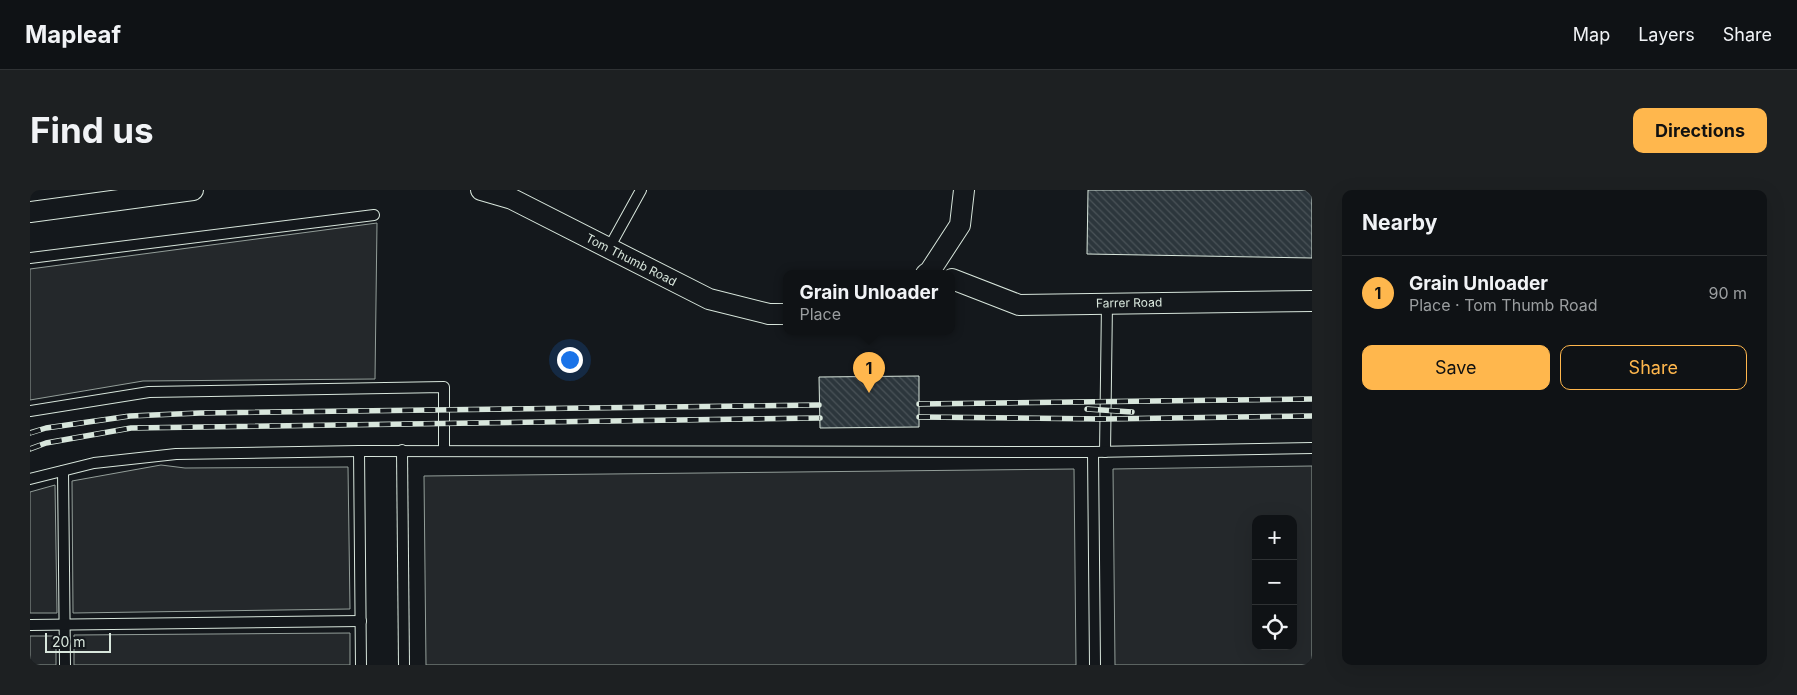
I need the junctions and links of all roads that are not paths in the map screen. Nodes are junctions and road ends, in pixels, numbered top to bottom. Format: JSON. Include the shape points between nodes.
{"nodes":[{"id":1,"x":193,"y":190,"type":"edge"},
{"id":2,"x":481,"y":190,"type":"edge"},
{"id":3,"x":641,"y":190,"type":"edge"},
{"id":4,"x":964,"y":190,"type":"edge"},
{"id":5,"x":30,"y":212,"type":"edge"},
{"id":6,"x":374,"y":215,"type":"dead end"},
{"id":7,"x":609,"y":248,"type":"junction"},
{"id":8,"x":30,"y":258,"type":"edge"},
{"id":9,"x":933,"y":270,"type":"edge"},
{"id":10,"x":955,"y":280,"type":"edge"},
{"id":11,"x":1312,"y":302,"type":"edge"},
{"id":12,"x":1107,"y":303,"type":"junction"},
{"id":13,"x":783,"y":314,"type":"edge"},
{"id":14,"x":30,"y":412,"type":"edge"},
{"id":15,"x":1312,"y":448,"type":"edge"},
{"id":16,"x":359,"y":450,"type":"junction"},
{"id":17,"x":402,"y":450,"type":"junction"},
{"id":18,"x":444,"y":450,"type":"junction"},
{"id":19,"x":1093,"y":452,"type":"junction"},
{"id":20,"x":1105,"y":452,"type":"junction"},
{"id":21,"x":63,"y":471,"type":"junction"},
{"id":22,"x":30,"y":480,"type":"edge"},
{"id":23,"x":361,"y":621,"type":"junction"},
{"id":24,"x":30,"y":624,"type":"edge"},
{"id":25,"x":65,"y":624,"type":"junction"},
{"id":26,"x":65,"y":665,"type":"edge"},
{"id":27,"x":361,"y":665,"type":"edge"},
{"id":28,"x":404,"y":665,"type":"edge"},
{"id":29,"x":1095,"y":665,"type":"edge"}],
"edges":[{"from":1,"to":5,"type":"street"},
{"from":2,"to":7,"type":"street","name":"Tom Thumb Road","via":[[512,199]]},
{"from":3,"to":7,"type":"lane"},
{"from":4,"to":9,"type":"street","via":[[960,225]]},
{"from":6,"to":8,"type":"lane"},
{"from":7,"to":13,"type":"street","name":"Tom Thumb Road","via":[[710,299],[769,314]]},
{"from":10,"to":12,"type":"street","name":"Farrer Road","via":[[1019,305]]},
{"from":11,"to":12,"type":"street","name":"Farrer Road"},
{"from":12,"to":20,"type":"lane"},
{"from":14,"to":18,"type":"lane","via":[[149,392],[444,387]]},
{"from":15,"to":20,"type":"lane"},
{"from":16,"to":17,"type":"lane"},
{"from":16,"to":21,"type":"lane","via":[[176,454],[94,463]]},
{"from":16,"to":23,"type":"lane"},
{"from":17,"to":18,"type":"lane"},
{"from":17,"to":28,"type":"lane"},
{"from":18,"to":19,"type":"lane"},
{"from":19,"to":20,"type":"lane"},
{"from":19,"to":29,"type":"lane"},
{"from":21,"to":22,"type":"lane"},
{"from":21,"to":25,"type":"lane"},
{"from":23,"to":25,"type":"lane"},
{"from":23,"to":27,"type":"lane"},
{"from":24,"to":25,"type":"lane"},
{"from":25,"to":26,"type":"lane"}]}
